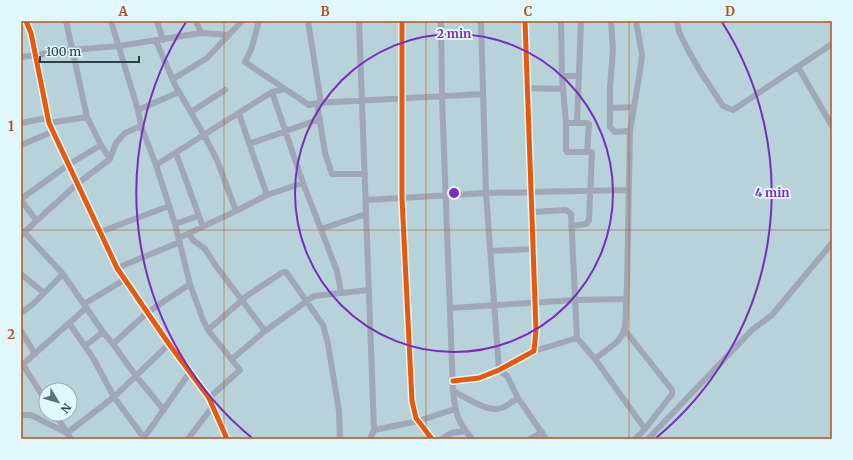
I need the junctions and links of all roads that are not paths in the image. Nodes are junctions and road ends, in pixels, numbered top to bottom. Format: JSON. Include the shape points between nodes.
{"nodes":[{"id":1,"x":26,"y":21,"type":"edge"},
{"id":2,"x":66,"y":21,"type":"edge"},
{"id":3,"x":112,"y":21,"type":"edge"},
{"id":4,"x":157,"y":21,"type":"edge"},
{"id":5,"x":196,"y":21,"type":"edge"},
{"id":6,"x":259,"y":21,"type":"edge"},
{"id":7,"x":308,"y":21,"type":"edge"},
{"id":8,"x":359,"y":21,"type":"edge"},
{"id":9,"x":402,"y":21,"type":"edge"},
{"id":10,"x":441,"y":21,"type":"edge"},
{"id":11,"x":481,"y":21,"type":"edge"},
{"id":12,"x":525,"y":21,"type":"edge"},
{"id":13,"x":561,"y":21,"type":"edge"},
{"id":14,"x":582,"y":21,"type":"edge"},
{"id":15,"x":611,"y":21,"type":"edge"},
{"id":16,"x":636,"y":21,"type":"edge"},
{"id":17,"x":677,"y":21,"type":"edge"},
{"id":18,"x":240,"y":22,"type":"edge"},
{"id":19,"x":201,"y":33,"type":"junction"},
{"id":20,"x":229,"y":35,"type":"junction"},
{"id":21,"x":159,"y":40,"type":"junction"},
{"id":22,"x":832,"y":45,"type":"edge"},
{"id":23,"x":119,"y":46,"type":"junction"},
{"id":24,"x":72,"y":50,"type":"junction"},
{"id":25,"x":35,"y":55,"type":"junction"},
{"id":26,"x":21,"y":57,"type":"edge"},
{"id":27,"x":798,"y":67,"type":"junction"},
{"id":28,"x":562,"y":76,"type":"junction"},
{"id":29,"x":578,"y":76,"type":"junction"},
{"id":30,"x":173,"y":79,"type":"junction"},
{"id":31,"x":528,"y":88,"type":"junction"},
{"id":32,"x":285,"y":89,"type":"junction"},
{"id":33,"x":563,"y":89,"type":"junction"},
{"id":34,"x":225,"y":90,"type":"dead end"},
{"id":35,"x":179,"y":92,"type":"junction"},
{"id":36,"x":272,"y":92,"type":"junction"},
{"id":37,"x":483,"y":94,"type":"junction"},
{"id":38,"x":442,"y":97,"type":"junction"},
{"id":39,"x":402,"y":98,"type":"junction"},
{"id":40,"x":362,"y":101,"type":"junction"},
{"id":41,"x":319,"y":103,"type":"junction"},
{"id":42,"x":634,"y":107,"type":"junction"},
{"id":43,"x":610,"y":108,"type":"junction"},
{"id":44,"x":138,"y":110,"type":"junction"},
{"id":45,"x":191,"y":112,"type":"junction"},
{"id":46,"x":239,"y":114,"type":"junction"},
{"id":47,"x":87,"y":117,"type":"junction"},
{"id":48,"x":320,"y":119,"type":"junction"},
{"id":49,"x":48,"y":120,"type":"junction"},
{"id":50,"x":21,"y":123,"type":"edge"},
{"id":51,"x":566,"y":123,"type":"junction"},
{"id":52,"x":577,"y":123,"type":"junction"},
{"id":53,"x":141,"y":126,"type":"junction"},
{"id":54,"x":832,"y":126,"type":"edge"},
{"id":55,"x":285,"y":130,"type":"junction"},
{"id":56,"x":630,"y":131,"type":"junction"},
{"id":57,"x":52,"y":132,"type":"junction"},
{"id":58,"x":204,"y":135,"type":"junction"},
{"id":59,"x":249,"y":144,"type":"junction"},
{"id":60,"x":21,"y":145,"type":"edge"},
{"id":61,"x":101,"y":145,"type":"junction"},
{"id":62,"x":587,"y":152,"type":"junction"},
{"id":63,"x":176,"y":154,"type":"junction"},
{"id":64,"x":110,"y":159,"type":"junction"},
{"id":65,"x":68,"y":165,"type":"junction"},
{"id":66,"x":156,"y":165,"type":"junction"},
{"id":67,"x":365,"y":174,"type":"junction"},
{"id":68,"x":303,"y":183,"type":"junction"},
{"id":69,"x":77,"y":184,"type":"junction"},
{"id":70,"x":590,"y":190,"type":"junction"},
{"id":71,"x":628,"y":190,"type":"junction"},
{"id":72,"x":531,"y":191,"type":"junction"},
{"id":73,"x":486,"y":193,"type":"junction"},
{"id":74,"x":268,"y":195,"type":"junction"},
{"id":75,"x":447,"y":196,"type":"junction"},
{"id":76,"x":402,"y":198,"type":"junction"},
{"id":77,"x":21,"y":199,"type":"edge"},
{"id":78,"x":366,"y":200,"type":"junction"},
{"id":79,"x":169,"y":206,"type":"junction"},
{"id":80,"x":236,"y":211,"type":"junction"},
{"id":81,"x":532,"y":212,"type":"junction"},
{"id":82,"x":366,"y":214,"type":"junction"},
{"id":83,"x":198,"y":216,"type":"junction"},
{"id":84,"x":36,"y":220,"type":"junction"},
{"id":85,"x":175,"y":224,"type":"junction"},
{"id":86,"x":572,"y":226,"type":"junction"},
{"id":87,"x":203,"y":227,"type":"junction"},
{"id":88,"x":321,"y":228,"type":"junction"},
{"id":89,"x":100,"y":232,"type":"junction"},
{"id":90,"x":23,"y":233,"type":"edge"},
{"id":91,"x":189,"y":234,"type":"junction"},
{"id":92,"x":179,"y":240,"type":"junction"},
{"id":93,"x":832,"y":243,"type":"edge"},
{"id":94,"x":534,"y":249,"type":"junction"},
{"id":95,"x":490,"y":251,"type":"junction"},
{"id":96,"x":117,"y":268,"type":"junction"},
{"id":97,"x":21,"y":274,"type":"edge"},
{"id":98,"x":63,"y":274,"type":"junction"},
{"id":99,"x":124,"y":280,"type":"junction"},
{"id":100,"x":190,"y":284,"type":"junction"},
{"id":101,"x":368,"y":290,"type":"junction"},
{"id":102,"x":341,"y":292,"type":"junction"},
{"id":103,"x":44,"y":293,"type":"junction"},
{"id":104,"x":626,"y":299,"type":"junction"},
{"id":105,"x":242,"y":300,"type":"junction"},
{"id":106,"x":576,"y":300,"type":"junction"},
{"id":107,"x":306,"y":301,"type":"junction"},
{"id":108,"x":535,"y":302,"type":"junction"},
{"id":109,"x":494,"y":305,"type":"junction"},
{"id":110,"x":85,"y":306,"type":"junction"},
{"id":111,"x":451,"y":308,"type":"junction"},
{"id":112,"x":148,"y":312,"type":"junction"},
{"id":113,"x":21,"y":313,"type":"edge"},
{"id":114,"x":69,"y":323,"type":"junction"},
{"id":115,"x":624,"y":329,"type":"junction"},
{"id":116,"x":208,"y":330,"type":"junction"},
{"id":117,"x":21,"y":331,"type":"edge"},
{"id":118,"x":265,"y":331,"type":"junction"},
{"id":119,"x":103,"y":332,"type":"junction"},
{"id":120,"x":577,"y":338,"type":"junction"},
{"id":121,"x":114,"y":344,"type":"junction"},
{"id":122,"x":169,"y":344,"type":"junction"},
{"id":123,"x":85,"y":346,"type":"junction"},
{"id":124,"x":534,"y":352,"type":"junction"},
{"id":125,"x":35,"y":354,"type":"junction"},
{"id":126,"x":232,"y":359,"type":"junction"},
{"id":127,"x":595,"y":359,"type":"junction"},
{"id":128,"x":22,"y":366,"type":"edge"},
{"id":129,"x":499,"y":370,"type":"junction"},
{"id":130,"x":190,"y":372,"type":"junction"},
{"id":131,"x":136,"y":376,"type":"junction"},
{"id":132,"x":453,"y":381,"type":"junction"},
{"id":133,"x":38,"y":389,"type":"edge"},
{"id":134,"x":454,"y":391,"type":"junction"},
{"id":135,"x":114,"y":397,"type":"junction"},
{"id":136,"x":209,"y":398,"type":"junction"},
{"id":137,"x":518,"y":398,"type":"junction"},
{"id":138,"x":213,"y":406,"type":"junction"},
{"id":139,"x":455,"y":409,"type":"junction"},
{"id":140,"x":164,"y":410,"type":"junction"},
{"id":141,"x":21,"y":415,"type":"edge"},
{"id":142,"x":418,"y":421,"type":"junction"},
{"id":143,"x":60,"y":422,"type":"edge"},
{"id":144,"x":645,"y":429,"type":"junction"},
{"id":145,"x":374,"y":430,"type":"junction"},
{"id":146,"x":465,"y":430,"type":"junction"},
{"id":147,"x":542,"y":432,"type":"junction"},
{"id":148,"x":68,"y":437,"type":"edge"},
{"id":149,"x":144,"y":438,"type":"edge"},
{"id":150,"x":188,"y":439,"type":"edge"},
{"id":151,"x":227,"y":439,"type":"edge"},
{"id":152,"x":340,"y":439,"type":"edge"},
{"id":153,"x":370,"y":439,"type":"edge"},
{"id":154,"x":432,"y":439,"type":"edge"},
{"id":155,"x":442,"y":439,"type":"edge"},
{"id":156,"x":472,"y":439,"type":"edge"},
{"id":157,"x":530,"y":439,"type":"edge"},
{"id":158,"x":546,"y":439,"type":"edge"},
{"id":159,"x":635,"y":439,"type":"edge"},
{"id":160,"x":648,"y":439,"type":"edge"}],
"edges":[{"from":1,"to":25,"type":"street"},
{"from":2,"to":24,"type":"street"},
{"from":3,"to":23,"type":"street"},
{"from":4,"to":21,"type":"street"},
{"from":5,"to":19,"type":"street"},
{"from":6,"to":32,"type":"street","via":[[245,62]]},
{"from":7,"to":41,"type":"street"},
{"from":8,"to":40,"type":"street"},
{"from":9,"to":39,"type":"street"},
{"from":10,"to":38,"type":"street"},
{"from":11,"to":37,"type":"street"},
{"from":12,"to":31,"type":"street"},
{"from":13,"to":28,"type":"street"},
{"from":14,"to":29,"type":"street"},
{"from":15,"to":43,"type":"street","via":[[613,50]]},
{"from":16,"to":42,"type":"street","via":[[642,55]]},
{"from":17,"to":27,"type":"street","via":[[679,32],[700,71],[723,106],[733,110]]},
{"from":18,"to":20,"type":"street"},
{"from":19,"to":20,"type":"street"},
{"from":19,"to":21,"type":"street"},
{"from":20,"to":30,"type":"street","via":[[207,58]]},
{"from":21,"to":23,"type":"street"},
{"from":21,"to":30,"type":"street"},
{"from":22,"to":27,"type":"street"},
{"from":23,"to":24,"type":"street"},
{"from":23,"to":44,"type":"street"},
{"from":24,"to":25,"type":"street"},
{"from":24,"to":47,"type":"street"},
{"from":25,"to":26,"type":"street"},
{"from":25,"to":49,"type":"street"},
{"from":27,"to":54,"type":"street"},
{"from":28,"to":29,"type":"street"},
{"from":28,"to":33,"type":"street"},
{"from":29,"to":52,"type":"street"},
{"from":30,"to":35,"type":"street"},
{"from":31,"to":33,"type":"street"},
{"from":31,"to":72,"type":"street"},
{"from":32,"to":36,"type":"street"},
{"from":32,"to":41,"type":"street","via":[[309,104]]},
{"from":33,"to":51,"type":"street"},
{"from":34,"to":45,"type":"street"},
{"from":35,"to":44,"type":"street"},
{"from":35,"to":45,"type":"street"},
{"from":36,"to":46,"type":"street"},
{"from":36,"to":55,"type":"street"},
{"from":37,"to":38,"type":"street"},
{"from":37,"to":73,"type":"street"},
{"from":38,"to":39,"type":"street"},
{"from":38,"to":75,"type":"street"},
{"from":39,"to":40,"type":"street"},
{"from":39,"to":76,"type":"street"},
{"from":40,"to":41,"type":"street"},
{"from":40,"to":67,"type":"street"},
{"from":41,"to":48,"type":"street"},
{"from":42,"to":43,"type":"street"},
{"from":42,"to":56,"type":"street"},
{"from":43,"to":56,"type":"street","via":[[610,127],[615,132]]},
{"from":44,"to":53,"type":"street"},
{"from":45,"to":58,"type":"street"},
{"from":46,"to":58,"type":"street"},
{"from":46,"to":59,"type":"street"},
{"from":47,"to":49,"type":"street"},
{"from":47,"to":61,"type":"street"},
{"from":48,"to":55,"type":"street"},
{"from":48,"to":67,"type":"street","via":[[325,153],[332,174]]},
{"from":49,"to":50,"type":"street"},
{"from":49,"to":57,"type":"street"},
{"from":51,"to":52,"type":"street"},
{"from":51,"to":62,"type":"street","via":[[566,151]]},
{"from":52,"to":62,"type":"street","via":[[589,124]]},
{"from":53,"to":64,"type":"street","via":[[128,131],[120,138]]},
{"from":53,"to":66,"type":"street"},
{"from":55,"to":59,"type":"street"},
{"from":55,"to":68,"type":"street"},
{"from":56,"to":71,"type":"street"},
{"from":57,"to":60,"type":"street"},
{"from":57,"to":65,"type":"street"},
{"from":58,"to":63,"type":"street"},
{"from":58,"to":80,"type":"street","via":[[219,165]]},
{"from":59,"to":74,"type":"street"},
{"from":61,"to":64,"type":"street"},
{"from":61,"to":65,"type":"street"},
{"from":62,"to":70,"type":"street","via":[[592,152]]},
{"from":63,"to":66,"type":"street"},
{"from":63,"to":83,"type":"street"},
{"from":64,"to":69,"type":"street"},
{"from":65,"to":69,"type":"street"},
{"from":65,"to":77,"type":"street"},
{"from":66,"to":79,"type":"street"},
{"from":67,"to":78,"type":"street"},
{"from":68,"to":74,"type":"street"},
{"from":68,"to":88,"type":"street"},
{"from":69,"to":84,"type":"street"},
{"from":69,"to":89,"type":"street"},
{"from":70,"to":71,"type":"street"},
{"from":70,"to":72,"type":"street"},
{"from":70,"to":86,"type":"street","via":[[588,222]]},
{"from":71,"to":104,"type":"street"},
{"from":72,"to":73,"type":"street"},
{"from":72,"to":81,"type":"street"},
{"from":73,"to":75,"type":"street"},
{"from":73,"to":95,"type":"street"},
{"from":74,"to":80,"type":"street"},
{"from":75,"to":76,"type":"street"},
{"from":75,"to":111,"type":"street"},
{"from":76,"to":78,"type":"street"},
{"from":76,"to":142,"type":"street","via":[[412,401]]},
{"from":77,"to":84,"type":"street"},
{"from":78,"to":82,"type":"street"},
{"from":79,"to":85,"type":"street"},
{"from":79,"to":89,"type":"street"},
{"from":80,"to":87,"type":"street"},
{"from":81,"to":86,"type":"street","via":[[566,210],[571,214]]},
{"from":81,"to":94,"type":"street"},
{"from":82,"to":88,"type":"street"},
{"from":82,"to":101,"type":"street"},
{"from":83,"to":85,"type":"street"},
{"from":83,"to":87,"type":"street"},
{"from":84,"to":90,"type":"street"},
{"from":85,"to":92,"type":"street"},
{"from":86,"to":106,"type":"street"},
{"from":87,"to":91,"type":"street"},
{"from":88,"to":102,"type":"street","via":[[337,271]]},
{"from":89,"to":96,"type":"street"},
{"from":90,"to":98,"type":"street"},
{"from":91,"to":92,"type":"street"},
{"from":91,"to":105,"type":"street","via":[[205,249]]},
{"from":92,"to":96,"type":"street"},
{"from":92,"to":100,"type":"street"},
{"from":93,"to":160,"type":"street","via":[[772,315],[752,330]]},
{"from":94,"to":95,"type":"street"},
{"from":94,"to":108,"type":"street"},
{"from":95,"to":109,"type":"street"},
{"from":96,"to":99,"type":"street"},
{"from":97,"to":103,"type":"street"},
{"from":98,"to":103,"type":"street"},
{"from":98,"to":110,"type":"street"},
{"from":99,"to":110,"type":"street"},
{"from":99,"to":112,"type":"street"},
{"from":100,"to":112,"type":"street"},
{"from":100,"to":116,"type":"street"},
{"from":101,"to":102,"type":"street"},
{"from":101,"to":145,"type":"street"},
{"from":102,"to":107,"type":"street","via":[[314,296]]},
{"from":103,"to":113,"type":"street"},
{"from":104,"to":106,"type":"street"},
{"from":104,"to":115,"type":"street"},
{"from":105,"to":107,"type":"street","via":[[286,272]]},
{"from":105,"to":116,"type":"street"},
{"from":105,"to":118,"type":"street"},
{"from":106,"to":108,"type":"street"},
{"from":106,"to":120,"type":"street"},
{"from":107,"to":118,"type":"street"},
{"from":107,"to":152,"type":"street","via":[[322,322],[328,344],[339,411]]},
{"from":108,"to":109,"type":"street"},
{"from":108,"to":124,"type":"street"},
{"from":109,"to":111,"type":"street"},
{"from":109,"to":129,"type":"street"},
{"from":110,"to":114,"type":"street"},
{"from":110,"to":119,"type":"street"},
{"from":111,"to":132,"type":"street"},
{"from":112,"to":121,"type":"street"},
{"from":112,"to":122,"type":"street"},
{"from":114,"to":123,"type":"street"},
{"from":114,"to":125,"type":"street"},
{"from":115,"to":127,"type":"street","via":[[617,342]]},
{"from":115,"to":144,"type":"street","via":[[672,390],[672,394]]},
{"from":116,"to":126,"type":"street"},
{"from":117,"to":125,"type":"street"},
{"from":118,"to":126,"type":"street"},
{"from":119,"to":121,"type":"street"},
{"from":119,"to":123,"type":"street"},
{"from":120,"to":124,"type":"street"},
{"from":120,"to":127,"type":"street"},
{"from":121,"to":131,"type":"street"},
{"from":122,"to":130,"type":"street"},
{"from":122,"to":131,"type":"street"},
{"from":123,"to":135,"type":"street"},
{"from":124,"to":129,"type":"street"},
{"from":125,"to":128,"type":"street"},
{"from":126,"to":136,"type":"street","via":[[240,371]]},
{"from":127,"to":144,"type":"street"},
{"from":128,"to":133,"type":"street"},
{"from":129,"to":132,"type":"street","via":[[474,379]]},
{"from":129,"to":137,"type":"street","via":[[507,376]]},
{"from":130,"to":136,"type":"street"},
{"from":130,"to":140,"type":"street"},
{"from":131,"to":135,"type":"street"},
{"from":131,"to":140,"type":"street"},
{"from":132,"to":134,"type":"street"},
{"from":134,"to":137,"type":"street","via":[[494,409],[504,407]]},
{"from":134,"to":139,"type":"street"},
{"from":135,"to":148,"type":"street"},
{"from":135,"to":149,"type":"street"},
{"from":136,"to":138,"type":"street"},
{"from":137,"to":147,"type":"street"},
{"from":138,"to":150,"type":"street"},
{"from":138,"to":151,"type":"street"},
{"from":139,"to":142,"type":"street"},
{"from":139,"to":146,"type":"street"},
{"from":140,"to":149,"type":"street"},
{"from":141,"to":148,"type":"street","via":[[30,415]]},
{"from":142,"to":145,"type":"street"},
{"from":142,"to":154,"type":"street"},
{"from":143,"to":148,"type":"street"},
{"from":144,"to":159,"type":"street"},
{"from":145,"to":153,"type":"street"},
{"from":146,"to":155,"type":"street","via":[[451,433]]},
{"from":146,"to":156,"type":"street"},
{"from":147,"to":157,"type":"street"},
{"from":147,"to":158,"type":"street"}]}
